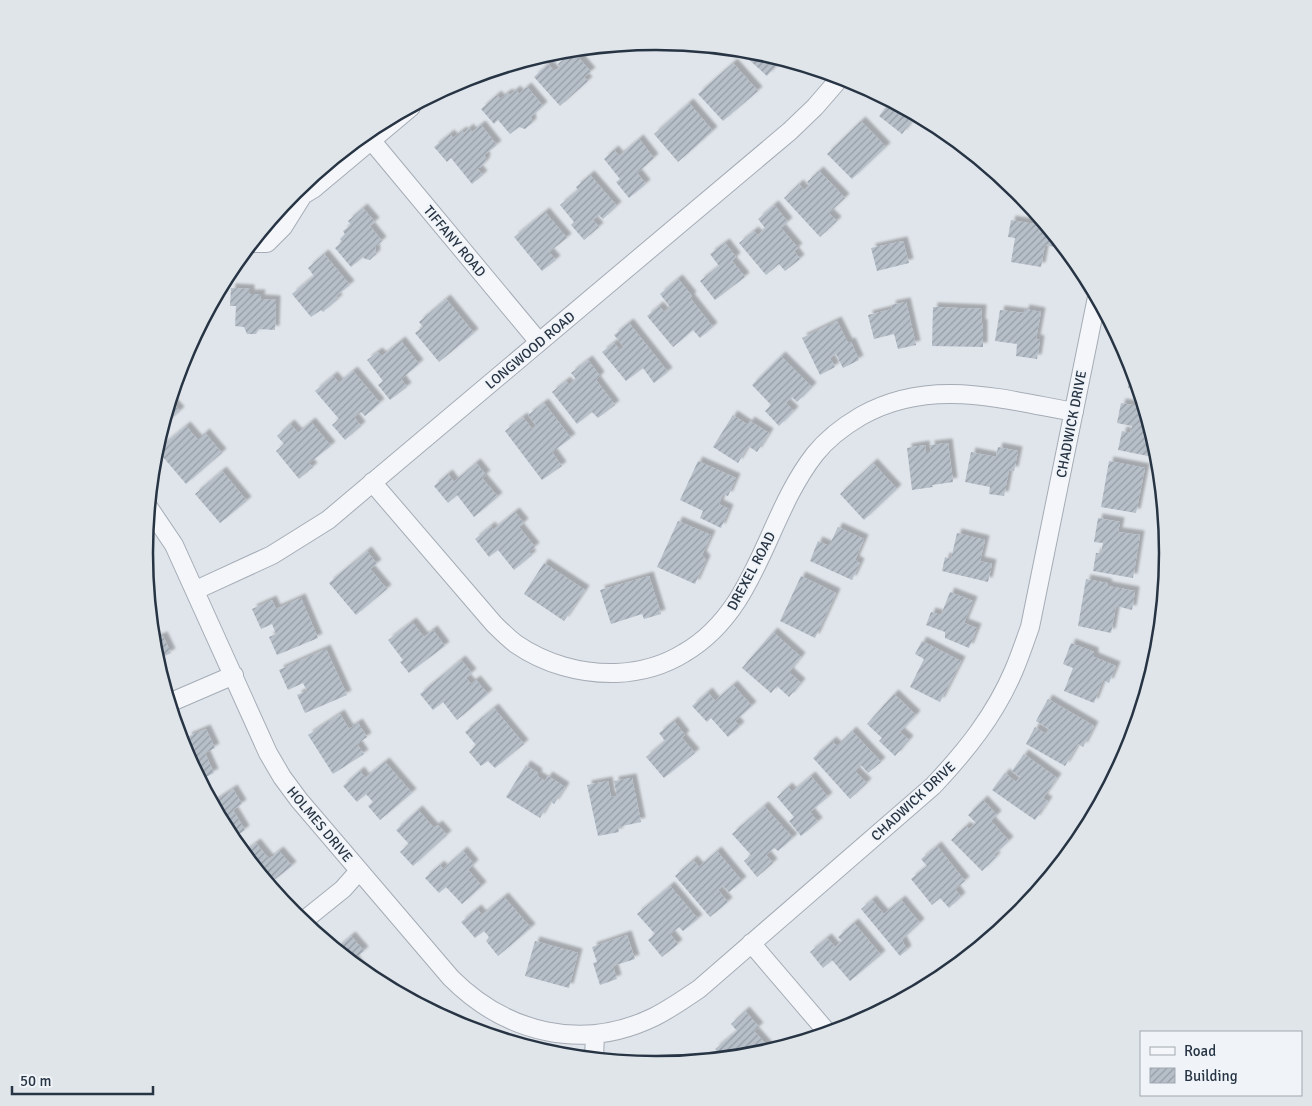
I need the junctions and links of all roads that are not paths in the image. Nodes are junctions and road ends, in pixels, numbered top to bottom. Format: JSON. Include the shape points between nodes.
{"nodes":[{"id":1,"x":835,"y":83,"type":"edge"},
{"id":2,"x":376,"y":135,"type":"edge"},
{"id":3,"x":371,"y":140,"type":"junction"},
{"id":4,"x":303,"y":195,"type":"joint"},
{"id":5,"x":260,"y":243,"type":"edge"},
{"id":6,"x":1094,"y":306,"type":"edge"},
{"id":7,"x":539,"y":342,"type":"junction"},
{"id":8,"x":1074,"y":412,"type":"junction"},
{"id":9,"x":372,"y":482,"type":"junction"},
{"id":10,"x":154,"y":516,"type":"edge"},
{"id":11,"x":196,"y":590,"type":"junction"},
{"id":12,"x":234,"y":675,"type":"junction"},
{"id":13,"x":175,"y":700,"type":"edge"},
{"id":14,"x":359,"y":871,"type":"junction"},
{"id":15,"x":308,"y":917,"type":"edge"},
{"id":16,"x":751,"y":943,"type":"junction"},
{"id":17,"x":823,"y":1027,"type":"edge"},
{"id":18,"x":595,"y":1034,"type":"junction"},
{"id":19,"x":594,"y":1052,"type":"edge"}],
"edges":[{"from":1,"to":7,"type":"street","name":"LONGWOOD ROAD","via":[[790,131]]},
{"from":2,"to":3,"type":"street"},
{"from":3,"to":4,"type":"street"},
{"from":3,"to":7,"type":"street","name":"TIFFANY ROAD"},
{"from":4,"to":5,"type":"street","via":[[283,227],[267,243]]},
{"from":6,"to":8,"type":"street","name":"CHADWICK DRIVE"},
{"from":7,"to":9,"type":"street","name":"LONGWOOD ROAD"},
{"from":8,"to":9,"type":"street","name":"DREXEL ROAD","via":[[973,394],[946,393],[901,398],[860,416],[829,439],[803,470],[750,579],[724,620],[694,648],[654,667],[631,672],[571,669],[544,660],[516,644],[494,624]]},
{"from":8,"to":16,"type":"street","name":"CHADWICK DRIVE","via":[[1030,627],[1015,669],[990,717],[964,753],[933,786]]},
{"from":9,"to":11,"type":"street","name":"LONGWOOD ROAD","via":[[328,520],[295,541]]},
{"from":10,"to":11,"type":"street","name":"HOLMES DRIVE","via":[[174,544]]},
{"from":11,"to":12,"type":"street","name":"HOLMES DRIVE"},
{"from":12,"to":13,"type":"street"},
{"from":12,"to":14,"type":"street","name":"HOLMES DRIVE","via":[[282,777]]},
{"from":14,"to":15,"type":"street","via":[[343,889]]},
{"from":14,"to":18,"type":"street","name":"HOLMES DRIVE","via":[[451,978],[481,1004],[504,1018],[533,1028],[564,1034]]},
{"from":16,"to":17,"type":"street"},
{"from":16,"to":18,"type":"street","name":"CHADWICK DRIVE","via":[[671,1009],[633,1026]]},
{"from":18,"to":19,"type":"street"}]}
